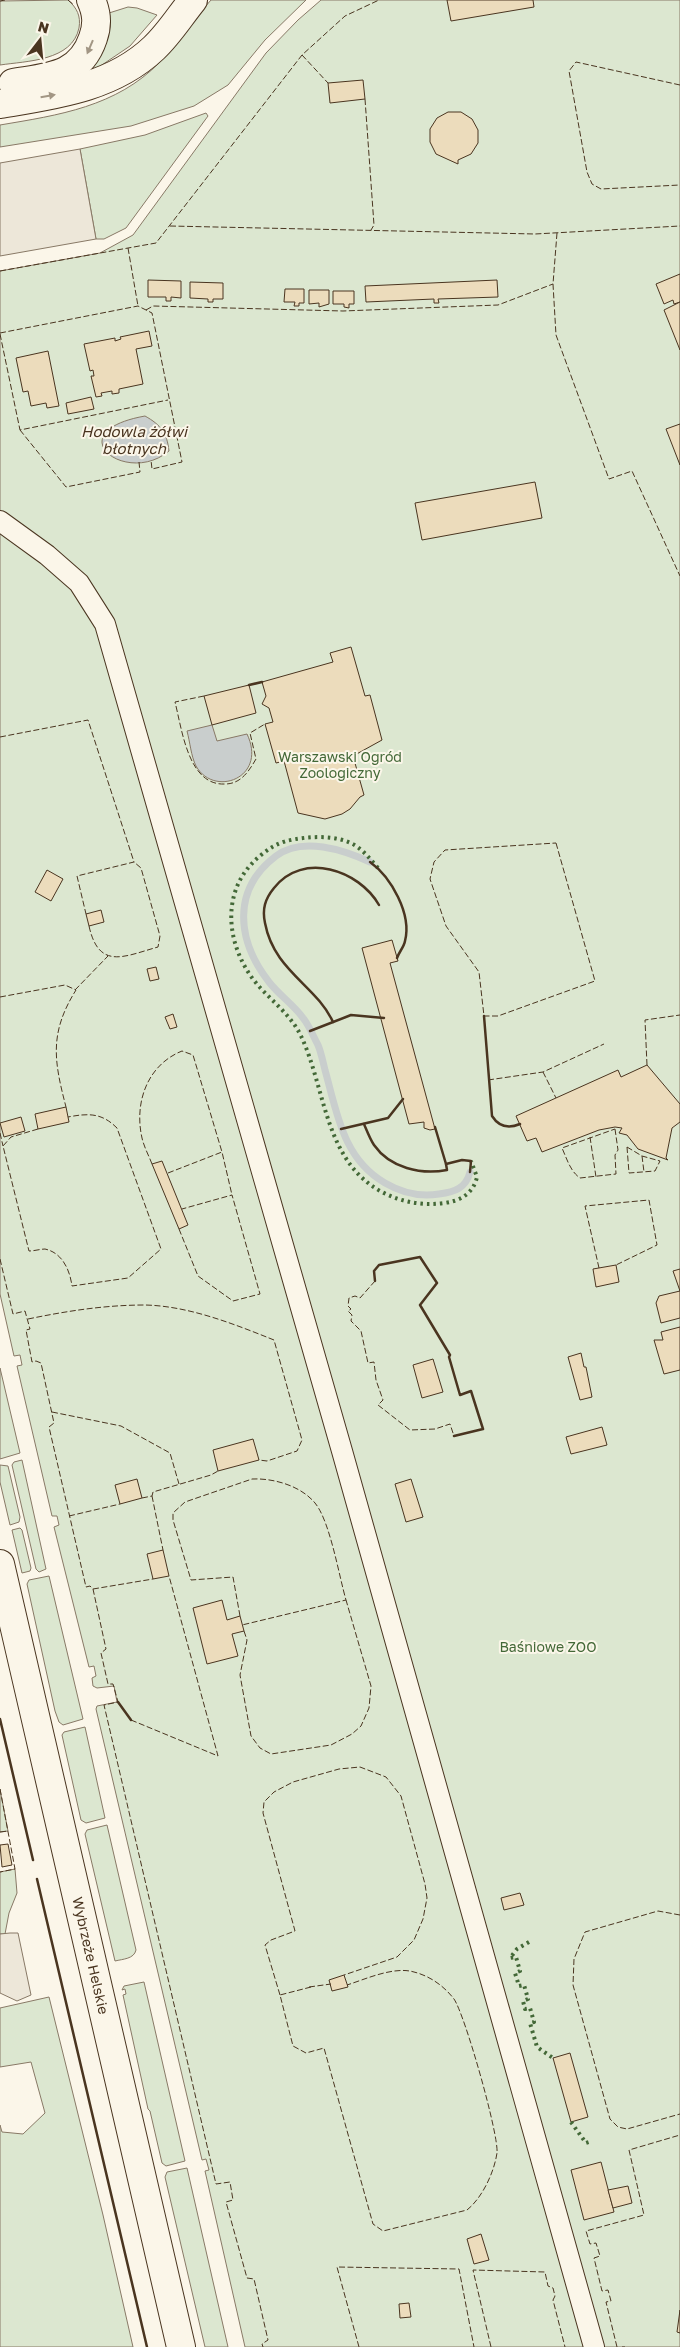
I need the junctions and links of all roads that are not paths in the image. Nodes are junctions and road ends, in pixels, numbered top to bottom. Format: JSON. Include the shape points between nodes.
{"nodes":[{"id":1,"x":91,"y":0,"type":"edge"},
{"id":2,"x":193,"y":0,"type":"edge"},
{"id":3,"x":0,"y":85,"type":"edge"},
{"id":4,"x":0,"y":104,"type":"edge"},
{"id":5,"x":0,"y":521,"type":"edge"},
{"id":6,"x":0,"y":1564,"type":"edge"},
{"id":7,"x":181,"y":2347,"type":"edge"},
{"id":8,"x":594,"y":2347,"type":"edge"}],
"edges":[{"from":1,"to":3,"type":"main road","one_way":true,"via":[[97,21],[95,34],[80,63],[60,73]]},
{"from":4,"to":2,"type":"main road","one_way":true,"via":[[82,88],[120,73],[155,48]]},
{"from":5,"to":8,"type":"street","via":[[47,554],[79,584],[105,624]]},
{"from":6,"to":7,"type":"main road","name":"Wybrzeże Helskie"}]}
